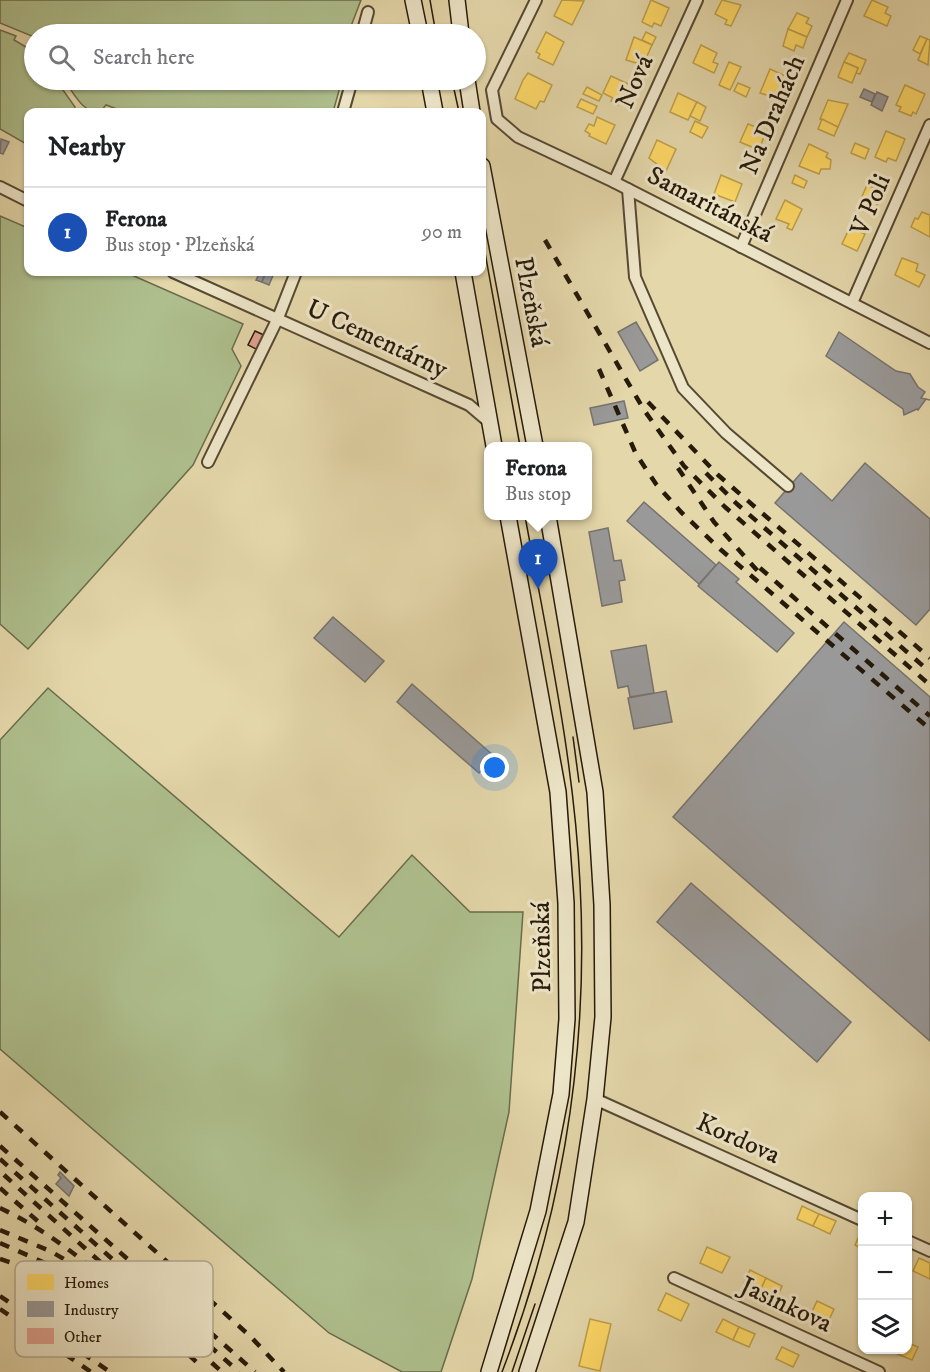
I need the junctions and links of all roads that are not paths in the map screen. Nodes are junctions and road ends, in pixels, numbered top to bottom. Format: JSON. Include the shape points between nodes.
{"nodes":[{"id":1,"x":413,"y":0,"type":"edge"},
{"id":2,"x":457,"y":0,"type":"edge"},
{"id":3,"x":536,"y":0,"type":"edge"},
{"id":4,"x":697,"y":0,"type":"edge"},
{"id":5,"x":847,"y":0,"type":"edge"},
{"id":6,"x":368,"y":12,"type":"dead end"},
{"id":7,"x":365,"y":24,"type":"edge"},
{"id":8,"x":418,"y":24,"type":"edge"},
{"id":9,"x":460,"y":24,"type":"edge"},
{"id":10,"x":349,"y":90,"type":"edge"},
{"id":11,"x":431,"y":90,"type":"edge"},
{"id":12,"x":469,"y":90,"type":"edge"},
{"id":13,"x":344,"y":108,"type":"edge"},
{"id":14,"x":434,"y":108,"type":"edge"},
{"id":15,"x":471,"y":108,"type":"edge"},
{"id":16,"x":930,"y":125,"type":"edge"},
{"id":17,"x":614,"y":182,"type":"junction"},
{"id":18,"x":0,"y":187,"type":"edge"},
{"id":19,"x":486,"y":187,"type":"edge"},
{"id":20,"x":628,"y":189,"type":"junction"},
{"id":21,"x":24,"y":199,"type":"edge"},
{"id":22,"x":741,"y":247,"type":"junction"},
{"id":23,"x":183,"y":276,"type":"edge"},
{"id":24,"x":294,"y":276,"type":"edge"},
{"id":25,"x":464,"y":276,"type":"edge"},
{"id":26,"x":852,"y":303,"type":"junction"},
{"id":27,"x":278,"y":318,"type":"junction"},
{"id":28,"x":930,"y":344,"type":"edge"},
{"id":29,"x":490,"y":424,"type":"junction"},
{"id":30,"x":494,"y":442,"type":"edge"},
{"id":31,"x":534,"y":442,"type":"edge"},
{"id":32,"x":208,"y":462,"type":"dead end"},
{"id":33,"x":788,"y":486,"type":"dead end"},
{"id":34,"x":509,"y":520,"type":"edge"},
{"id":35,"x":549,"y":520,"type":"edge"},
{"id":36,"x":595,"y":1099,"type":"junction"},
{"id":37,"x":858,"y":1218,"type":"edge"},
{"id":38,"x":912,"y":1243,"type":"edge"},
{"id":39,"x":930,"y":1251,"type":"edge"},
{"id":40,"x":674,"y":1278,"type":"dead end"},
{"id":41,"x":489,"y":1372,"type":"edge"},
{"id":42,"x":527,"y":1372,"type":"edge"},
{"id":43,"x":879,"y":1372,"type":"edge"}],
"edges":[{"from":1,"to":8,"type":"main road"},
{"from":2,"to":9,"type":"main road"},
{"from":3,"to":17,"type":"street","name":"Samaritánská","via":[[492,90],[496,119],[518,136]]},
{"from":4,"to":17,"type":"street","name":"Nová"},
{"from":5,"to":22,"type":"street","name":"Na Drahách"},
{"from":6,"to":7,"type":"street"},
{"from":10,"to":13,"type":"street"},
{"from":11,"to":14,"type":"main road"},
{"from":12,"to":15,"type":"main road"},
{"from":16,"to":26,"type":"street","name":"V Poli"},
{"from":17,"to":20,"type":"street","name":"Samaritánská"},
{"from":18,"to":21,"type":"street"},
{"from":19,"to":31,"type":"main road","name":"Plzeňská"},
{"from":20,"to":22,"type":"street","name":"Samaritánská"},
{"from":20,"to":33,"type":"street","via":[[635,278],[683,388],[726,433]]},
{"from":22,"to":26,"type":"street","name":"Samaritánská"},
{"from":23,"to":27,"type":"street","name":"U Cementárny"},
{"from":24,"to":27,"type":"street"},
{"from":25,"to":29,"type":"main road"},
{"from":26,"to":28,"type":"street","name":"Samaritánská"},
{"from":27,"to":29,"type":"street","name":"U Cementárny","via":[[469,405]]},
{"from":27,"to":32,"type":"street"},
{"from":29,"to":30,"type":"main road"},
{"from":34,"to":41,"type":"main road","name":"Plzeňská","via":[[558,792],[566,903],[567,1019],[561,1094],[538,1211]]},
{"from":35,"to":36,"type":"main road","via":[[595,792],[603,984]]},
{"from":36,"to":37,"type":"street","name":"Kordova"},
{"from":36,"to":42,"type":"main road","via":[[576,1222]]},
{"from":38,"to":39,"type":"street"},
{"from":40,"to":43,"type":"street","name":"Jasinkova"}]}
